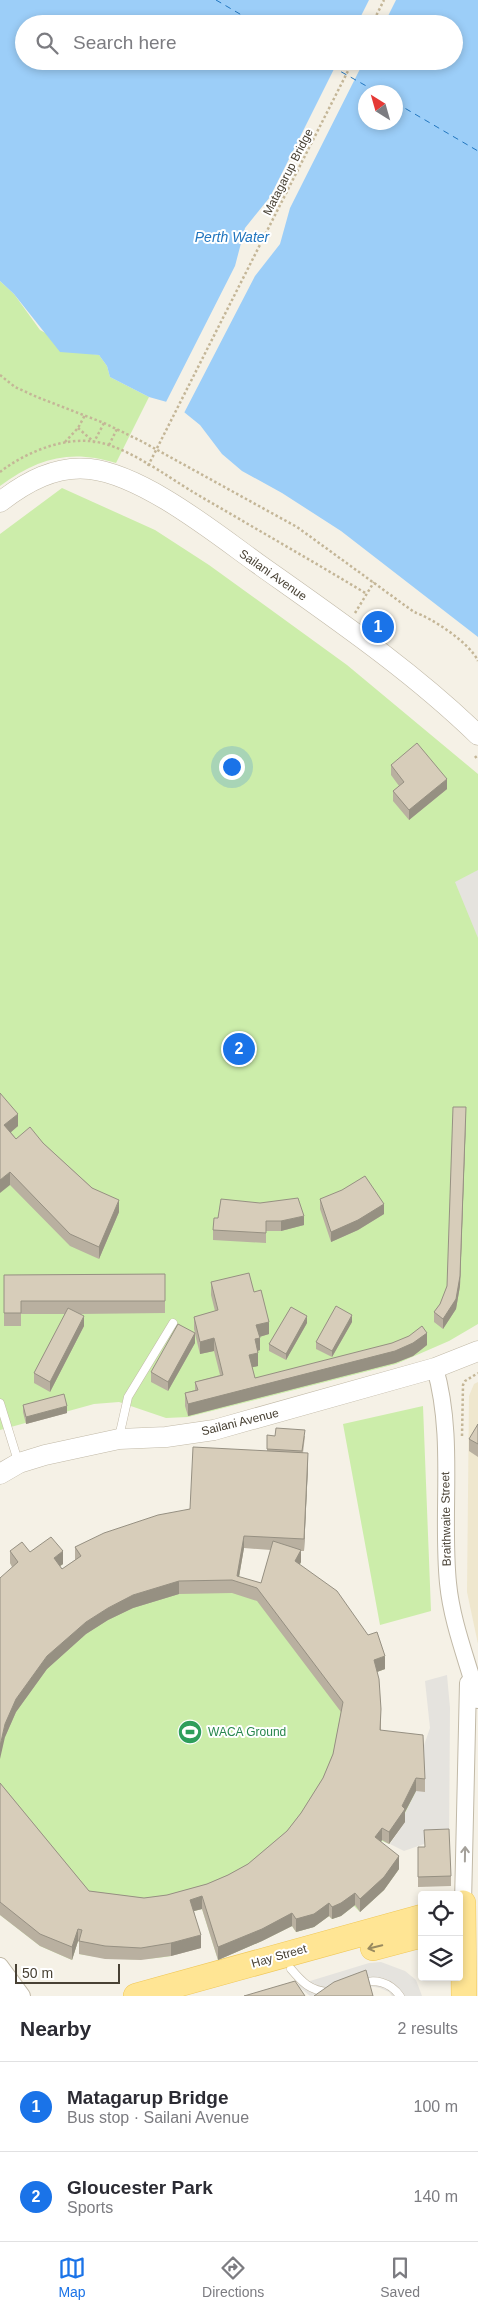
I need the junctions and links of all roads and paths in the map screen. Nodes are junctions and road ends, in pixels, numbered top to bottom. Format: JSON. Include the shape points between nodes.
{"nodes":[{"id":1,"x":384,"y":0,"type":"edge"},
{"id":2,"x":376,"y":15,"type":"edge"},
{"id":3,"x":348,"y":70,"type":"edge"},
{"id":4,"x":0,"y":375,"type":"edge"},
{"id":5,"x":85,"y":415,"type":"junction"},
{"id":6,"x":104,"y":422,"type":"junction"},
{"id":7,"x":78,"y":428,"type":"junction"},
{"id":8,"x":117,"y":429,"type":"junction"},
{"id":9,"x":94,"y":442,"type":"junction"},
{"id":10,"x":64,"y":443,"type":"junction"},
{"id":11,"x":109,"y":445,"type":"junction"},
{"id":12,"x":148,"y":466,"type":"junction"},
{"id":13,"x":0,"y":472,"type":"edge"},
{"id":14,"x":0,"y":502,"type":"edge"},
{"id":15,"x":374,"y":582,"type":"junction"},
{"id":16,"x":367,"y":594,"type":"junction"},
{"id":17,"x":347,"y":627,"type":"junction"},
{"id":18,"x":478,"y":661,"type":"edge"},
{"id":19,"x":478,"y":735,"type":"edge"},
{"id":20,"x":475,"y":756,"type":"dead end"},
{"id":21,"x":478,"y":760,"type":"edge"},
{"id":22,"x":173,"y":1323,"type":"dead end"},
{"id":23,"x":478,"y":1351,"type":"edge"},
{"id":24,"x":435,"y":1368,"type":"junction"},
{"id":25,"x":478,"y":1374,"type":"edge"},
{"id":26,"x":0,"y":1403,"type":"edge"},
{"id":27,"x":119,"y":1439,"type":"junction"},
{"id":28,"x":461,"y":1444,"type":"dead end"},
{"id":29,"x":19,"y":1463,"type":"junction"},
{"id":30,"x":0,"y":1474,"type":"edge"},
{"id":31,"x":468,"y":1669,"type":"junction"},
{"id":32,"x":478,"y":1700,"type":"edge"},
{"id":33,"x":467,"y":1912,"type":"edge"},
{"id":34,"x":418,"y":1918,"type":"edge"},
{"id":35,"x":418,"y":1936,"type":"edge"},
{"id":36,"x":0,"y":1966,"type":"edge"},
{"id":37,"x":291,"y":1969,"type":"junction"},
{"id":38,"x":0,"y":1985,"type":"edge"},
{"id":39,"x":6,"y":1996,"type":"edge"},
{"id":40,"x":22,"y":1996,"type":"edge"},
{"id":41,"x":136,"y":1996,"type":"edge"},
{"id":42,"x":194,"y":1996,"type":"edge"},
{"id":43,"x":400,"y":1996,"type":"edge"},
{"id":44,"x":464,"y":1996,"type":"edge"}],
"edges":[{"from":1,"to":2,"type":"path"},
{"from":3,"to":12,"type":"path","name":"Matagarup Bridge","bridge":true},
{"from":4,"to":5,"type":"path","via":[[15,387]]},
{"from":5,"to":6,"type":"path"},
{"from":5,"to":7,"type":"path"},
{"from":6,"to":8,"type":"path"},
{"from":6,"to":9,"type":"path"},
{"from":7,"to":9,"type":"path"},
{"from":7,"to":10,"type":"path"},
{"from":8,"to":11,"type":"path"},
{"from":8,"to":15,"type":"path","via":[[297,527]]},
{"from":9,"to":10,"type":"path"},
{"from":9,"to":11,"type":"path"},
{"from":10,"to":13,"type":"path","via":[[29,454]]},
{"from":11,"to":12,"type":"path"},
{"from":12,"to":16,"type":"path"},
{"from":14,"to":17,"type":"street","name":"Sailani Avenue","via":[[44,475],[67,469],[90,469],[131,481],[212,532]]},
{"from":15,"to":16,"type":"path"},
{"from":15,"to":18,"type":"path","via":[[414,612],[430,618],[470,650]]},
{"from":16,"to":17,"type":"path"},
{"from":17,"to":19,"type":"street","name":"Sailani Avenue"},
{"from":20,"to":21,"type":"path"},
{"from":22,"to":27,"type":"lane","via":[[128,1397]]},
{"from":23,"to":24,"type":"street","name":"Sailani Avenue"},
{"from":24,"to":27,"type":"street","name":"Sailani Avenue","via":[[214,1430]]},
{"from":24,"to":31,"type":"street","name":"Braithwaite Street","via":[[445,1413],[448,1584]]},
{"from":25,"to":28,"type":"path","via":[[468,1378],[463,1385]]},
{"from":26,"to":29,"type":"lane"},
{"from":27,"to":29,"type":"street","name":"Sailani Avenue"},
{"from":29,"to":30,"type":"street","name":"Sailani Avenue"},
{"from":31,"to":32,"type":"street","name":"Braithwaite Street"},
{"from":33,"to":31,"type":"street","name":"Braithwaite Street","one_way":true},
{"from":33,"to":44,"type":"main road"},
{"from":34,"to":41,"type":"main road","name":"Hay Street"},
{"from":35,"to":37,"type":"main road","name":"Hay Street","one_way":true},
{"from":36,"to":40,"type":"street"},
{"from":37,"to":42,"type":"main road","name":"Hay Street"},
{"from":37,"to":43,"type":"lane","via":[[304,1984],[317,1992],[332,1992],[373,1980],[394,1987]]},
{"from":38,"to":39,"type":"street"}]}
